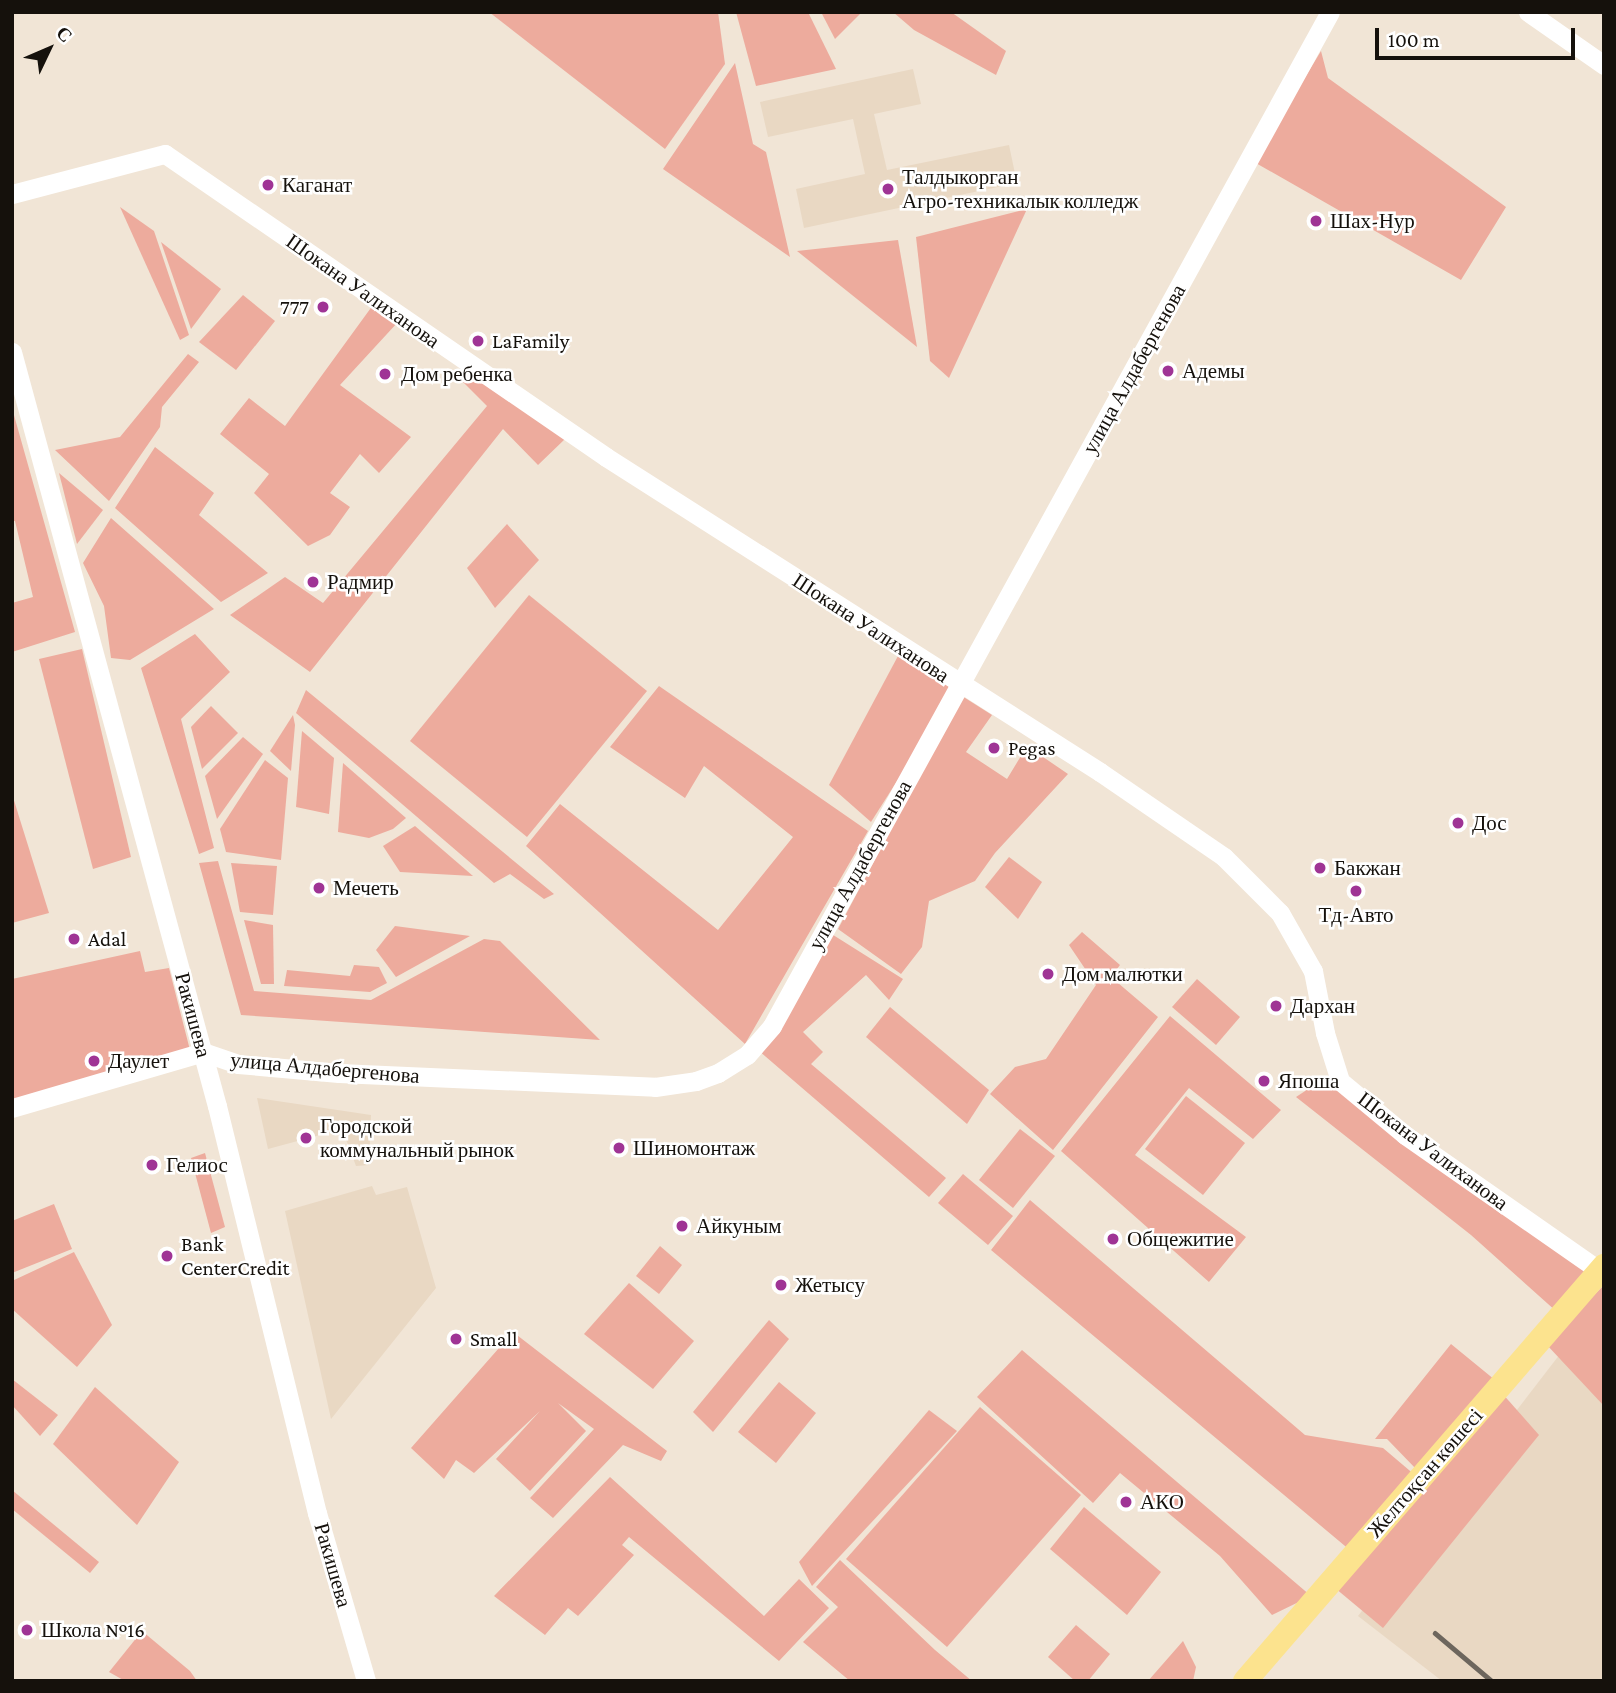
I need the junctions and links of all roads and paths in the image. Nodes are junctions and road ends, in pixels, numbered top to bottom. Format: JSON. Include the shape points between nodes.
{"nodes":[{"id":1,"x":1330,"y":12,"type":"edge"},
{"id":2,"x":1528,"y":12,"type":"edge"},
{"id":3,"x":1604,"y":65,"type":"edge"},
{"id":4,"x":12,"y":194,"type":"edge"},
{"id":5,"x":12,"y":352,"type":"edge"},
{"id":6,"x":958,"y":684,"type":"junction"},
{"id":7,"x":203,"y":1052,"type":"junction"},
{"id":8,"x":12,"y":1108,"type":"edge"},
{"id":9,"x":1602,"y":1270,"type":"edge"},
{"id":10,"x":366,"y":1681,"type":"edge"},
{"id":11,"x":1245,"y":1681,"type":"edge"}],
"edges":[{"from":1,"to":6,"type":"street","name":"улица Алдабергенова"},
{"from":2,"to":3,"type":"street"},
{"from":4,"to":6,"type":"street","name":"Шокана Уалиханова","via":[[164,154],[606,457]]},
{"from":5,"to":7,"type":"street","name":"Ракишева"},
{"from":6,"to":7,"type":"street","name":"улица Алдабергенова","via":[[772,1026],[747,1055],[718,1073],[655,1087],[339,1073],[238,1064]]},
{"from":6,"to":9,"type":"street","name":"Шокана Уалиханова","via":[[1100,772],[1224,857],[1280,913],[1313,971],[1340,1081],[1405,1135]]},
{"from":7,"to":8,"type":"street","name":"улица Алдабергенова"},
{"from":7,"to":10,"type":"street","name":"Ракишева","via":[[317,1513]]},
{"from":9,"to":11,"type":"main road","name":"Желтоқсан көшесі"}]}
